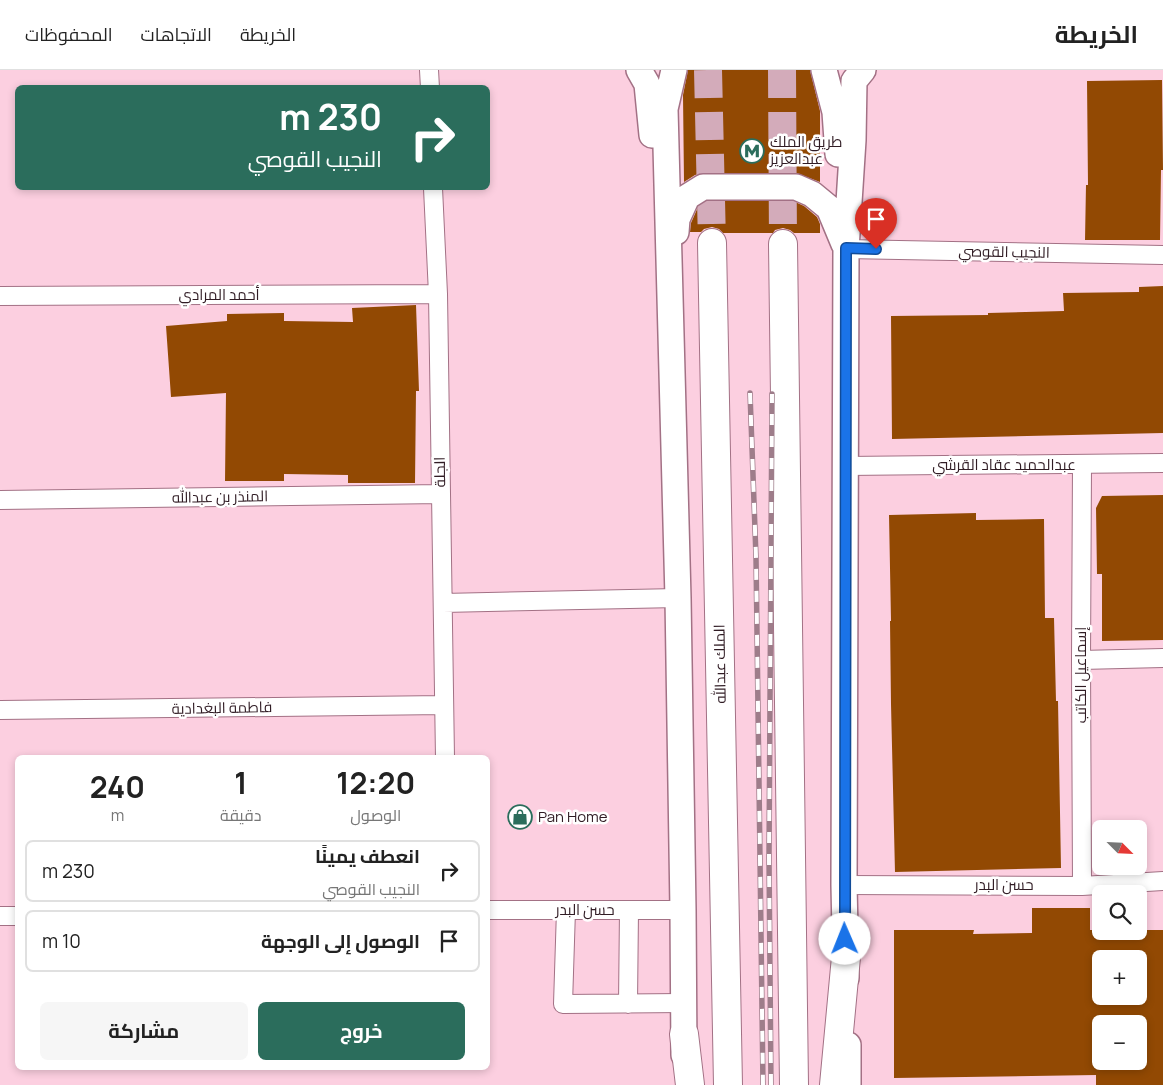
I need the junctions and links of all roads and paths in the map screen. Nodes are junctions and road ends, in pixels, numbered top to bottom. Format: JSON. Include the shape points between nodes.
{"nodes":[{"id":1,"x":429,"y":70,"type":"edge"},
{"id":2,"x":639,"y":70,"type":"edge"},
{"id":3,"x":674,"y":70,"type":"edge"},
{"id":4,"x":824,"y":70,"type":"edge"},
{"id":5,"x":863,"y":70,"type":"edge"},
{"id":6,"x":430,"y":85,"type":"edge"},
{"id":7,"x":434,"y":190,"type":"edge"},
{"id":8,"x":712,"y":243,"type":"tunnel mouth"},
{"id":9,"x":783,"y":244,"type":"tunnel mouth"},
{"id":10,"x":846,"y":248,"type":"junction"},
{"id":11,"x":1163,"y":254,"type":"edge"},
{"id":12,"x":438,"y":294,"type":"junction"},
{"id":13,"x":0,"y":296,"type":"edge"},
{"id":14,"x":670,"y":301,"type":"junction"},
{"id":15,"x":1163,"y":463,"type":"edge"},
{"id":16,"x":1082,"y":465,"type":"junction"},
{"id":17,"x":845,"y":466,"type":"junction"},
{"id":18,"x":441,"y":494,"type":"junction"},
{"id":19,"x":0,"y":500,"type":"edge"},
{"id":20,"x":678,"y":598,"type":"junction"},
{"id":21,"x":442,"y":603,"type":"junction"},
{"id":22,"x":1163,"y":658,"type":"edge"},
{"id":23,"x":1081,"y":660,"type":"junction"},
{"id":24,"x":444,"y":705,"type":"junction"},
{"id":25,"x":0,"y":710,"type":"edge"},
{"id":26,"x":445,"y":755,"type":"edge"},
{"id":27,"x":1163,"y":881,"type":"edge"},
{"id":28,"x":844,"y":885,"type":"junction"},
{"id":29,"x":1082,"y":886,"type":"junction"},
{"id":30,"x":490,"y":910,"type":"edge"},
{"id":31,"x":566,"y":910,"type":"junction"},
{"id":32,"x":629,"y":910,"type":"junction"},
{"id":33,"x":683,"y":910,"type":"junction"},
{"id":34,"x":0,"y":916,"type":"edge"},
{"id":35,"x":15,"y":916,"type":"edge"},
{"id":36,"x":846,"y":957,"type":"junction"},
{"id":37,"x":684,"y":1003,"type":"junction"},
{"id":38,"x":628,"y":1004,"type":"junction"},
{"id":39,"x":684,"y":1034,"type":"junction"},
{"id":40,"x":848,"y":1052,"type":"junction"},
{"id":41,"x":684,"y":1085,"type":"edge"},
{"id":42,"x":690,"y":1085,"type":"edge"},
{"id":43,"x":728,"y":1085,"type":"edge"},
{"id":44,"x":794,"y":1085,"type":"edge"},
{"id":45,"x":834,"y":1085,"type":"edge"},
{"id":46,"x":848,"y":1085,"type":"edge"},
{"id":47,"x":860,"y":1085,"type":"edge"}],
"edges":[{"from":1,"to":6,"type":"street"},
{"from":2,"to":14,"type":"main road","via":[[646,84]]},
{"from":3,"to":14,"type":"main road","via":[[664,109]]},
{"from":4,"to":10,"type":"main road","via":[[835,112]]},
{"from":5,"to":10,"type":"main road","via":[[854,81]]},
{"from":7,"to":12,"type":"street","name":"الجلة"},
{"from":8,"to":43,"type":"highway","name":"الملك عبدالله"},
{"from":9,"to":44,"type":"highway"},
{"from":10,"to":11,"type":"street","name":"النجيب القوصي"},
{"from":10,"to":14,"type":"main road","via":[[828,208],[812,194],[796,187],[703,187],[687,197],[677,219]]},
{"from":10,"to":17,"type":"main road"},
{"from":12,"to":13,"type":"street","name":"أحمد المرادي"},
{"from":12,"to":18,"type":"street","name":"الجلة"},
{"from":14,"to":20,"type":"main road"},
{"from":15,"to":16,"type":"street","name":"عبدالحميد عقاد القرشي"},
{"from":16,"to":17,"type":"street","name":"عبدالحميد عقاد القرشي"},
{"from":16,"to":23,"type":"street","name":"إسماعيل الكاتب"},
{"from":17,"to":28,"type":"main road"},
{"from":18,"to":19,"type":"street","name":"المنذر بن عبدالله"},
{"from":18,"to":21,"type":"street","name":"الجلة"},
{"from":20,"to":21,"type":"street"},
{"from":20,"to":33,"type":"main road"},
{"from":21,"to":24,"type":"street","name":"الجلة"},
{"from":22,"to":23,"type":"street"},
{"from":23,"to":29,"type":"street","name":"إسماعيل الكاتب"},
{"from":24,"to":25,"type":"street","name":"فاطمة البغدادية"},
{"from":24,"to":26,"type":"street","name":"الجلة"},
{"from":27,"to":29,"type":"street","name":"حسن البدر"},
{"from":28,"to":29,"type":"street","name":"حسن البدر"},
{"from":28,"to":36,"type":"main road"},
{"from":30,"to":31,"type":"street","name":"حسن البدر"},
{"from":31,"to":32,"type":"street","name":"حسن البدر"},
{"from":31,"to":38,"type":"street","via":[[563,1004]]},
{"from":32,"to":33,"type":"street","name":"حسن البدر"},
{"from":32,"to":38,"type":"street"},
{"from":33,"to":37,"type":"main road"},
{"from":34,"to":35,"type":"street"},
{"from":36,"to":40,"type":"main road"},
{"from":36,"to":45,"type":"highway"},
{"from":37,"to":38,"type":"street"},
{"from":37,"to":39,"type":"main road"},
{"from":39,"to":41,"type":"main road"},
{"from":39,"to":42,"type":"highway"},
{"from":40,"to":46,"type":"main road"},
{"from":40,"to":47,"type":"street"}]}
